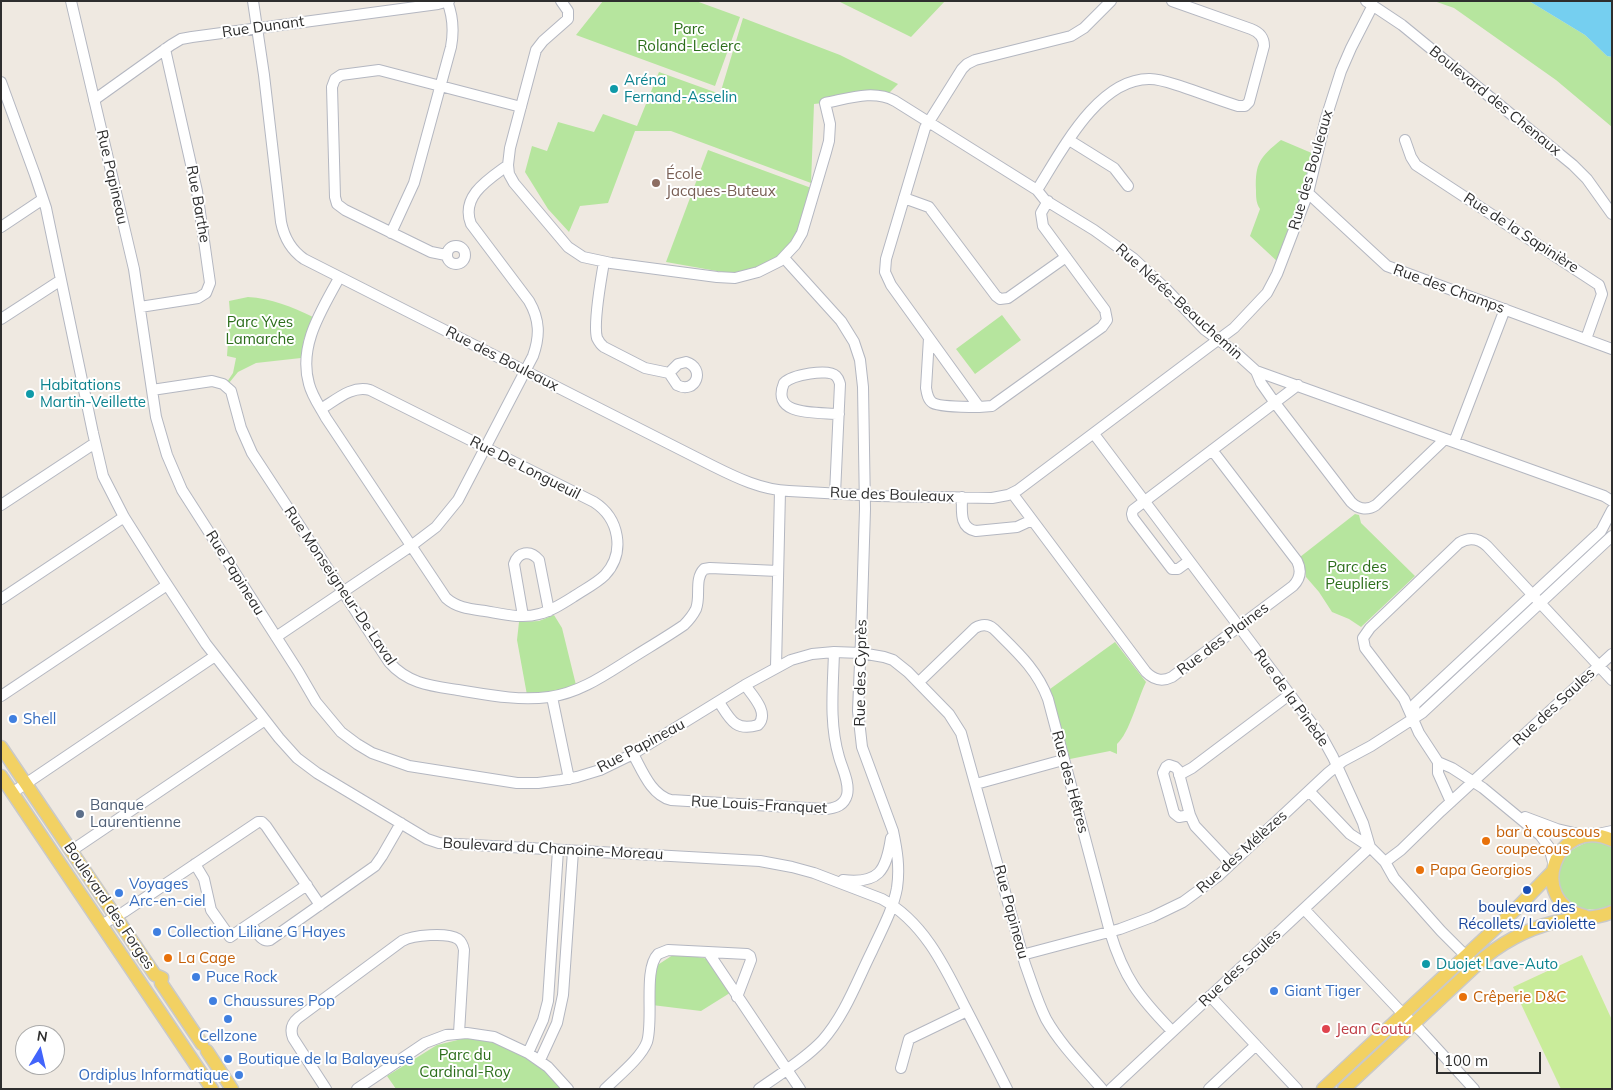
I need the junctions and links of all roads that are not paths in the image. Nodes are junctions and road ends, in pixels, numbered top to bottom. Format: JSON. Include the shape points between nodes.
{"nodes":[{"id":1,"x":71,"y":1,"type":"edge"},
{"id":2,"x":253,"y":1,"type":"edge"},
{"id":3,"x":561,"y":1,"type":"edge"},
{"id":4,"x":1111,"y":1,"type":"edge"},
{"id":5,"x":1172,"y":1,"type":"edge"},
{"id":6,"x":448,"y":2,"type":"edge"},
{"id":7,"x":1370,"y":3,"type":"edge"},
{"id":8,"x":257,"y":28,"type":"junction"},
{"id":9,"x":165,"y":49,"type":"junction"},
{"id":10,"x":440,"y":86,"type":"junction"},
{"id":11,"x":2,"y":89,"type":"edge"},
{"id":12,"x":94,"y":100,"type":"junction"},
{"id":13,"x":520,"y":107,"type":"junction"},
{"id":14,"x":928,"y":122,"type":"junction"},
{"id":15,"x":1069,"y":140,"type":"junction"},
{"id":16,"x":1405,"y":140,"type":"dead end"},
{"id":17,"x":508,"y":165,"type":"junction"},
{"id":18,"x":1128,"y":186,"type":"dead end"},
{"id":19,"x":1037,"y":190,"type":"junction"},
{"id":20,"x":1308,"y":193,"type":"junction"},
{"id":21,"x":904,"y":198,"type":"junction"},
{"id":22,"x":43,"y":199,"type":"junction"},
{"id":23,"x":1048,"y":201,"type":"junction"},
{"id":24,"x":1612,"y":214,"type":"edge"},
{"id":25,"x":1,"y":227,"type":"edge"},
{"id":26,"x":391,"y":232,"type":"junction"},
{"id":27,"x":446,"y":254,"type":"dead end"},
{"id":28,"x":1066,"y":257,"type":"junction"},
{"id":29,"x":784,"y":258,"type":"junction"},
{"id":30,"x":604,"y":262,"type":"junction"},
{"id":31,"x":338,"y":278,"type":"junction"},
{"id":32,"x":61,"y":280,"type":"junction"},
{"id":33,"x":140,"y":307,"type":"junction"},
{"id":34,"x":1505,"y":309,"type":"junction"},
{"id":35,"x":1,"y":319,"type":"edge"},
{"id":36,"x":929,"y":338,"type":"junction"},
{"id":37,"x":1586,"y":339,"type":"junction"},
{"id":38,"x":1219,"y":340,"type":"junction"},
{"id":39,"x":1612,"y":349,"type":"edge"},
{"id":40,"x":525,"y":370,"type":"junction"},
{"id":41,"x":1256,"y":370,"type":"junction"},
{"id":42,"x":669,"y":373,"type":"dead end"},
{"id":43,"x":1298,"y":385,"type":"junction"},
{"id":44,"x":152,"y":390,"type":"junction"},
{"id":45,"x":1275,"y":403,"type":"junction"},
{"id":46,"x":979,"y":407,"type":"junction"},
{"id":47,"x":321,"y":410,"type":"junction"},
{"id":48,"x":839,"y":414,"type":"junction"},
{"id":49,"x":1094,"y":434,"type":"junction"},
{"id":50,"x":1449,"y":440,"type":"junction"},
{"id":51,"x":95,"y":443,"type":"junction"},
{"id":52,"x":485,"y":448,"type":"junction"},
{"id":53,"x":1212,"y":450,"type":"junction"},
{"id":54,"x":780,"y":491,"type":"junction"},
{"id":55,"x":1012,"y":493,"type":"junction"},
{"id":56,"x":835,"y":494,"type":"junction"},
{"id":57,"x":864,"y":495,"type":"junction"},
{"id":58,"x":962,"y":497,"type":"junction"},
{"id":59,"x":1612,"y":500,"type":"edge"},
{"id":60,"x":1144,"y":501,"type":"junction"},
{"id":61,"x":1,"y":505,"type":"edge"},
{"id":62,"x":1612,"y":510,"type":"edge"},
{"id":63,"x":124,"y":517,"type":"junction"},
{"id":64,"x":1032,"y":520,"type":"junction"},
{"id":65,"x":1612,"y":536,"type":"edge"},
{"id":66,"x":411,"y":546,"type":"junction"},
{"id":67,"x":1189,"y":561,"type":"junction"},
{"id":68,"x":778,"y":571,"type":"junction"},
{"id":69,"x":167,"y":585,"type":"junction"},
{"id":70,"x":342,"y":591,"type":"junction"},
{"id":71,"x":1532,"y":595,"type":"junction"},
{"id":72,"x":1,"y":599,"type":"edge"},
{"id":73,"x":1540,"y":603,"type":"junction"},
{"id":74,"x":549,"y":611,"type":"junction"},
{"id":75,"x":523,"y":616,"type":"junction"},
{"id":76,"x":1238,"y":626,"type":"junction"},
{"id":77,"x":276,"y":637,"type":"junction"},
{"id":78,"x":834,"y":652,"type":"junction"},
{"id":79,"x":861,"y":653,"type":"junction"},
{"id":80,"x":1612,"y":654,"type":"edge"},
{"id":81,"x":215,"y":656,"type":"junction"},
{"id":82,"x":1598,"y":666,"type":"junction"},
{"id":83,"x":776,"y":667,"type":"junction"},
{"id":84,"x":1612,"y":680,"type":"edge"},
{"id":85,"x":919,"y":682,"type":"junction"},
{"id":86,"x":745,"y":685,"type":"junction"},
{"id":87,"x":1289,"y":695,"type":"junction"},
{"id":88,"x":1,"y":696,"type":"edge"},
{"id":89,"x":552,"y":697,"type":"junction"},
{"id":90,"x":719,"y":702,"type":"junction"},
{"id":91,"x":1412,"y":718,"type":"junction"},
{"id":92,"x":265,"y":720,"type":"junction"},
{"id":93,"x":1,"y":747,"type":"edge"},
{"id":94,"x":633,"y":754,"type":"junction"},
{"id":95,"x":1064,"y":760,"type":"junction"},
{"id":96,"x":1438,"y":762,"type":"junction"},
{"id":97,"x":1337,"y":766,"type":"junction"},
{"id":98,"x":1179,"y":775,"type":"junction"},
{"id":99,"x":1,"y":776,"type":"edge"},
{"id":100,"x":569,"y":779,"type":"junction"},
{"id":101,"x":1473,"y":782,"type":"junction"},
{"id":102,"x":26,"y":784,"type":"junction"},
{"id":103,"x":976,"y":784,"type":"junction"},
{"id":104,"x":1309,"y":791,"type":"junction"},
{"id":105,"x":12,"y":793,"type":"junction"},
{"id":106,"x":1451,"y":802,"type":"junction"},
{"id":107,"x":1514,"y":812,"type":"junction"},
{"id":108,"x":1190,"y":815,"type":"junction"},
{"id":109,"x":402,"y":823,"type":"junction"},
{"id":110,"x":893,"y":831,"type":"junction"},
{"id":111,"x":1612,"y":831,"type":"edge"},
{"id":112,"x":1591,"y":836,"type":"junction"},
{"id":113,"x":1612,"y":840,"type":"edge"},
{"id":114,"x":1370,"y":847,"type":"junction"},
{"id":115,"x":71,"y":850,"type":"junction"},
{"id":116,"x":558,"y":850,"type":"junction"},
{"id":117,"x":573,"y":851,"type":"junction"},
{"id":118,"x":1385,"y":862,"type":"junction"},
{"id":119,"x":195,"y":864,"type":"junction"},
{"id":120,"x":1231,"y":864,"type":"junction"},
{"id":121,"x":1553,"y":868,"type":"junction"},
{"id":122,"x":832,"y":880,"type":"junction"},
{"id":123,"x":306,"y":886,"type":"junction"},
{"id":124,"x":320,"y":905,"type":"junction"},
{"id":125,"x":892,"y":905,"type":"junction"},
{"id":126,"x":1304,"y":909,"type":"junction"},
{"id":127,"x":1612,"y":912,"type":"edge"},
{"id":128,"x":116,"y":917,"type":"junction"},
{"id":129,"x":1593,"y":917,"type":"junction"},
{"id":130,"x":1612,"y":920,"type":"edge"},
{"id":131,"x":251,"y":924,"type":"junction"},
{"id":132,"x":101,"y":925,"type":"junction"},
{"id":133,"x":1110,"y":932,"type":"junction"},
{"id":134,"x":552,"y":937,"type":"junction"},
{"id":135,"x":568,"y":938,"type":"junction"},
{"id":136,"x":708,"y":952,"type":"junction"},
{"id":137,"x":1022,"y":955,"type":"junction"},
{"id":138,"x":1466,"y":956,"type":"junction"},
{"id":139,"x":1476,"y":966,"type":"junction"},
{"id":140,"x":737,"y":996,"type":"junction"},
{"id":141,"x":1210,"y":996,"type":"junction"},
{"id":142,"x":967,"y":1011,"type":"junction"},
{"id":143,"x":1403,"y":1014,"type":"junction"},
{"id":144,"x":1413,"y":1024,"type":"junction"},
{"id":145,"x":1172,"y":1031,"type":"junction"},
{"id":146,"x":459,"y":1033,"type":"junction"},
{"id":147,"x":1256,"y":1045,"type":"junction"},
{"id":148,"x":528,"y":1052,"type":"junction"},
{"id":149,"x":540,"y":1060,"type":"junction"},
{"id":150,"x":901,"y":1068,"type":"dead end"},
{"id":151,"x":786,"y":1070,"type":"junction"},
{"id":152,"x":212,"y":1089,"type":"edge"},
{"id":153,"x":232,"y":1089,"type":"edge"},
{"id":154,"x":326,"y":1089,"type":"edge"},
{"id":155,"x":357,"y":1089,"type":"edge"},
{"id":156,"x":568,"y":1089,"type":"edge"},
{"id":157,"x":605,"y":1089,"type":"edge"},
{"id":158,"x":759,"y":1089,"type":"edge"},
{"id":159,"x":800,"y":1089,"type":"edge"},
{"id":160,"x":1007,"y":1089,"type":"edge"},
{"id":161,"x":1102,"y":1089,"type":"edge"},
{"id":162,"x":1112,"y":1089,"type":"edge"},
{"id":163,"x":1209,"y":1089,"type":"edge"},
{"id":164,"x":1297,"y":1089,"type":"edge"},
{"id":165,"x":1323,"y":1089,"type":"edge"},
{"id":166,"x":1344,"y":1089,"type":"edge"},
{"id":167,"x":1474,"y":1089,"type":"edge"}],
"edges":[{"from":1,"to":12,"type":"street","name":"Rue Papineau"},
{"from":2,"to":8,"type":"street","name":"Rue des Bouleaux"},
{"from":3,"to":13,"type":"street","via":[[569,16],[538,46]]},
{"from":4,"to":14,"type":"street","via":[[1084,28],[1071,36],[967,64]]},
{"from":5,"to":15,"type":"street","via":[[1261,35],[1264,46],[1249,102],[1241,106],[1160,80],[1134,81],[1101,101]]},
{"from":6,"to":8,"type":"street","name":"Rue Dunant"},
{"from":6,"to":10,"type":"street","via":[[453,34]]},
{"from":7,"to":20,"type":"street","name":"Rue des Bouleaux","via":[[1337,84]]},
{"from":7,"to":24,"type":"street","name":"Boulevard des Chenaux","via":[[1402,25],[1573,165]]},
{"from":8,"to":9,"type":"street","name":"Rue Dunant","via":[[187,38]]},
{"from":8,"to":31,"type":"street","name":"Rue des Bouleaux","via":[[284,234],[299,256]]},
{"from":9,"to":12,"type":"street","name":"Rue Dunant"},
{"from":9,"to":33,"type":"street","name":"Rue Barthe","via":[[195,183],[210,283],[206,293],[198,298]]},
{"from":10,"to":13,"type":"street"},
{"from":10,"to":26,"type":"street","via":[[414,183]]},
{"from":10,"to":26,"type":"street","via":[[377,70],[341,75],[332,84],[336,202],[345,210]]},
{"from":11,"to":22,"type":"street","name":"Boulevard du Chanoine-Moreau"},
{"from":12,"to":33,"type":"street","name":"Rue Papineau"},
{"from":13,"to":17,"type":"street"},
{"from":14,"to":19,"type":"street","name":"Rue Nérée-Beauchemin"},
{"from":14,"to":21,"type":"street"},
{"from":14,"to":29,"type":"street","name":"Rue Nérée-Beauchemin","via":[[884,96],[825,103],[830,124],[829,141],[802,233]]},
{"from":15,"to":18,"type":"street","via":[[1114,168]]},
{"from":15,"to":19,"type":"street"},
{"from":16,"to":37,"type":"street","name":"Rue de la Sapinière","via":[[1416,165],[1597,282],[1602,294]]},
{"from":17,"to":30,"type":"street","via":[[514,184],[564,244],[583,257]]},
{"from":17,"to":40,"type":"street","via":[[478,188],[470,202],[469,217],[535,312],[538,337]]},
{"from":19,"to":23,"type":"street","name":"Rue Nérée-Beauchemin"},
{"from":20,"to":34,"type":"street","name":"Rue des Champs","via":[[1384,264]]},
{"from":20,"to":38,"type":"street","name":"Rue des Bouleaux","via":[[1272,286]]},
{"from":21,"to":28,"type":"street","via":[[929,207],[1000,299],[1008,298]]},
{"from":21,"to":36,"type":"street","via":[[885,272]]},
{"from":22,"to":25,"type":"street"},
{"from":22,"to":32,"type":"street","name":"Boulevard du Chanoine-Moreau"},
{"from":23,"to":28,"type":"street","via":[[1041,213],[1041,221]]},
{"from":23,"to":38,"type":"street","name":"Rue Nérée-Beauchemin","via":[[1133,258]]},
{"from":26,"to":27,"type":"street","via":[[431,252]]},
{"from":28,"to":46,"type":"street","via":[[1105,310],[1106,322],[992,406]]},
{"from":29,"to":30,"type":"street","via":[[767,268],[735,278]]},
{"from":29,"to":57,"type":"street","name":"Rue des Cyprès","via":[[841,322],[858,351],[863,387]]},
{"from":30,"to":42,"type":"street","via":[[596,324],[598,340],[604,347],[645,368]]},
{"from":31,"to":40,"type":"street","name":"Rue des Bouleaux"},
{"from":31,"to":47,"type":"street","name":"Rue De Longueuil","via":[[316,322],[308,347],[308,380]]},
{"from":32,"to":35,"type":"street"},
{"from":32,"to":51,"type":"street","name":"Boulevard du Chanoine-Moreau"},
{"from":33,"to":44,"type":"street","name":"Rue Papineau"},
{"from":34,"to":37,"type":"street","name":"Rue des Champs"},
{"from":34,"to":50,"type":"street"},
{"from":36,"to":46,"type":"street"},
{"from":36,"to":46,"type":"street","via":[[926,391],[931,401],[938,405]]},
{"from":37,"to":39,"type":"street","name":"Rue des Champs"},
{"from":38,"to":41,"type":"street","name":"Rue Nérée-Beauchemin"},
{"from":38,"to":49,"type":"street","name":"Rue des Bouleaux"},
{"from":40,"to":52,"type":"street"},
{"from":40,"to":54,"type":"street","name":"Rue des Bouleaux","via":[[728,474]]},
{"from":41,"to":43,"type":"street","name":"Rue Nérée-Beauchemin"},
{"from":41,"to":45,"type":"street"},
{"from":43,"to":45,"type":"street"},
{"from":43,"to":50,"type":"street","name":"Rue Nérée-Beauchemin"},
{"from":44,"to":70,"type":"street","name":"Rue Monseigneur-De Laval","via":[[212,381],[228,388],[249,448]]},
{"from":44,"to":77,"type":"street","name":"Rue Papineau","via":[[160,433],[175,477]]},
{"from":45,"to":50,"type":"street","via":[[1359,508],[1376,505]]},
{"from":45,"to":53,"type":"street"},
{"from":47,"to":52,"type":"street","name":"Rue De Longueuil","via":[[350,391],[366,388]]},
{"from":47,"to":66,"type":"street","name":"Rue De Longueuil"},
{"from":48,"to":48,"type":"street","via":[[840,384],[834,375],[806,374],[784,383],[782,396],[790,408]]},
{"from":48,"to":56,"type":"street"},
{"from":49,"to":55,"type":"street","name":"Rue des Bouleaux"},
{"from":49,"to":60,"type":"street","name":"Rue de la Pinède"},
{"from":50,"to":59,"type":"street","name":"Rue Nérée-Beauchemin"},
{"from":51,"to":61,"type":"street"},
{"from":51,"to":63,"type":"street","name":"Boulevard du Chanoine-Moreau","via":[[103,476]]},
{"from":52,"to":66,"type":"street","via":[[450,511],[432,531]]},
{"from":52,"to":74,"type":"street","name":"Rue De Longueuil","via":[[594,502],[606,512],[615,527],[617,550],[609,570],[598,581]]},
{"from":53,"to":60,"type":"street"},
{"from":53,"to":76,"type":"street","name":"Rue des Plaines","via":[[1297,561],[1300,570],[1295,584]]},
{"from":54,"to":56,"type":"street","name":"Rue des Bouleaux"},
{"from":54,"to":68,"type":"street"},
{"from":55,"to":58,"type":"street","name":"Rue des Bouleaux","via":[[992,498]]},
{"from":55,"to":64,"type":"street","name":"Rue des Plaines"},
{"from":56,"to":57,"type":"street","name":"Rue des Bouleaux"},
{"from":57,"to":58,"type":"street","name":"Rue des Bouleaux"},
{"from":57,"to":79,"type":"street","name":"Rue des Cyprès"},
{"from":58,"to":64,"type":"street","name":"Rue des Bouleaux","via":[[962,520],[970,530],[1017,527]]},
{"from":60,"to":67,"type":"street","name":"Rue de la Pinède"},
{"from":60,"to":67,"type":"street","via":[[1133,510],[1132,516],[1172,569],[1178,569]]},
{"from":62,"to":71,"type":"street","name":"Rue des Mélèzes","via":[[1601,531]]},
{"from":63,"to":69,"type":"street","name":"Boulevard du Chanoine-Moreau"},
{"from":63,"to":72,"type":"street"},
{"from":64,"to":76,"type":"street","name":"Rue des Plaines","via":[[1151,676],[1160,680],[1169,678]]},
{"from":65,"to":73,"type":"street","name":"Rue des Mélèzes"},
{"from":66,"to":70,"type":"street"},
{"from":66,"to":75,"type":"street","name":"Rue De Longueuil","via":[[451,602],[471,609]]},
{"from":67,"to":76,"type":"street","name":"Rue de la Pinède"},
{"from":68,"to":83,"type":"street"},
{"from":68,"to":89,"type":"street","name":"Rue Monseigneur-De Laval","via":[[704,569],[700,575],[696,609],[684,625],[593,681]]},
{"from":69,"to":81,"type":"street","name":"Boulevard du Chanoine-Moreau"},
{"from":69,"to":88,"type":"street"},
{"from":70,"to":77,"type":"street"},
{"from":70,"to":89,"type":"street","name":"Rue Monseigneur-De Laval","via":[[390,662],[414,681],[507,698]]},
{"from":71,"to":73,"type":"street"},
{"from":71,"to":91,"type":"street","name":"Rue des Mélèzes","via":[[1415,704]]},
{"from":71,"to":91,"type":"street","via":[[1481,541],[1466,539],[1370,628],[1363,638],[1365,648],[1404,699]]},
{"from":73,"to":82,"type":"street"},
{"from":73,"to":91,"type":"street","name":"Rue des Mélèzes","via":[[1422,713]]},
{"from":74,"to":75,"type":"street","name":"Rue De Longueuil"},
{"from":74,"to":75,"type":"street","via":[[539,560],[533,554],[525,553],[517,557],[514,564]]},
{"from":76,"to":87,"type":"street","name":"Rue de la Pinède"},
{"from":77,"to":100,"type":"street","name":"Rue Papineau","via":[[332,722],[372,753],[409,766],[498,781],[529,783]]},
{"from":78,"to":79,"type":"street","name":"Rue Papineau"},
{"from":78,"to":83,"type":"street","name":"Rue Papineau","via":[[805,656]]},
{"from":78,"to":94,"type":"street","name":"Rue Louis-Franquet","via":[[833,734],[848,788],[845,799],[837,807],[823,810],[671,800],[654,789]]},
{"from":79,"to":85,"type":"street","name":"Rue Papineau","via":[[893,660]]},
{"from":79,"to":110,"type":"street","name":"Rue des Cyprès","via":[[860,738]]},
{"from":80,"to":82,"type":"street","name":"Rue des Saules"},
{"from":81,"to":92,"type":"street","name":"Boulevard du Chanoine-Moreau"},
{"from":81,"to":102,"type":"street"},
{"from":82,"to":84,"type":"street"},
{"from":82,"to":101,"type":"street","name":"Rue des Saules"},
{"from":83,"to":86,"type":"street","name":"Rue Papineau"},
{"from":85,"to":95,"type":"street","name":"Rue des Hêtres","via":[[975,628],[982,625],[992,627],[1030,665],[1039,679],[1048,699]]},
{"from":85,"to":103,"type":"street","name":"Rue Papineau","via":[[959,729]]},
{"from":86,"to":90,"type":"street","name":"Rue Papineau"},
{"from":86,"to":90,"type":"street","via":[[763,714],[758,725],[744,727],[736,724]]},
{"from":87,"to":97,"type":"street","name":"Rue de la Pinède","via":[[1322,737]]},
{"from":87,"to":98,"type":"street"},
{"from":89,"to":100,"type":"street"},
{"from":90,"to":94,"type":"street","name":"Rue Papineau"},
{"from":91,"to":96,"type":"street"},
{"from":91,"to":97,"type":"street","name":"Rue des Mélèzes"},
{"from":92,"to":109,"type":"street","name":"Boulevard du Chanoine-Moreau","via":[[306,765]]},
{"from":92,"to":115,"type":"street"},
{"from":93,"to":102,"type":"main road","name":"Boulevard des Forges"},
{"from":94,"to":100,"type":"street","name":"Rue Papineau","via":[[600,770]]},
{"from":95,"to":103,"type":"street"},
{"from":95,"to":133,"type":"street","name":"Rue des Hêtres"},
{"from":96,"to":101,"type":"street"},
{"from":96,"to":106,"type":"street","via":[[1438,773]]},
{"from":97,"to":104,"type":"street","name":"Rue des Mélèzes"},
{"from":97,"to":114,"type":"street","name":"Rue de la Pinède","via":[[1363,823]]},
{"from":98,"to":108,"type":"street"},
{"from":98,"to":108,"type":"street","via":[[1173,766],[1163,770],[1175,815]]},
{"from":99,"to":105,"type":"main road","name":"Boulevard des Forges"},
{"from":101,"to":106,"type":"street","name":"Rue des Saules"},
{"from":101,"to":107,"type":"street"},
{"from":102,"to":105,"type":"street"},
{"from":102,"to":115,"type":"main road","name":"Boulevard des Forges"},
{"from":103,"to":137,"type":"street","name":"Rue Papineau"},
{"from":104,"to":114,"type":"street","name":"Rue de la Pinède","via":[[1350,834]]},
{"from":104,"to":120,"type":"street","name":"Rue des Mélèzes"},
{"from":105,"to":132,"type":"main road","name":"Boulevard des Forges"},
{"from":106,"to":118,"type":"street","name":"Rue des Saules"},
{"from":107,"to":112,"type":"street","via":[[1552,828]]},
{"from":107,"to":121,"type":"street","via":[[1545,840]]},
{"from":108,"to":120,"type":"street","via":[[1195,826]]},
{"from":109,"to":116,"type":"street","name":"Boulevard du Chanoine-Moreau","via":[[439,843]]},
{"from":109,"to":124,"type":"street","via":[[375,866]]},
{"from":110,"to":122,"type":"street","via":[[887,859],[877,873],[862,881]]},
{"from":110,"to":125,"type":"street","name":"Rue des Cyprès","via":[[898,869]]},
{"from":111,"to":112,"type":"street"},
{"from":112,"to":113,"type":"main road"},
{"from":112,"to":121,"type":"main road","via":[[1568,844]]},
{"from":114,"to":118,"type":"street","name":"Rue de la Pinède"},
{"from":114,"to":126,"type":"street","name":"Rue des Saules"},
{"from":115,"to":128,"type":"main road","name":"Boulevard des Forges"},
{"from":116,"to":117,"type":"street","name":"Boulevard du Chanoine-Moreau"},
{"from":116,"to":134,"type":"street"},
{"from":117,"to":122,"type":"street","name":"Boulevard du Chanoine-Moreau","via":[[760,861],[798,868]]},
{"from":117,"to":135,"type":"street"},
{"from":118,"to":138,"type":"street","name":"Rue de la Pinède","via":[[1394,878]]},
{"from":119,"to":123,"type":"street","via":[[262,822]]},
{"from":119,"to":128,"type":"street"},
{"from":119,"to":131,"type":"street","via":[[203,877],[211,910],[228,936]]},
{"from":120,"to":133,"type":"street","name":"Rue des Mélèzes","via":[[1201,890],[1174,906],[1142,922]]},
{"from":121,"to":129,"type":"main road","via":[[1554,888],[1560,900],[1573,912]]},
{"from":121,"to":138,"type":"main road"},
{"from":122,"to":125,"type":"street","name":"Boulevard du Chanoine-Moreau"},
{"from":123,"to":124,"type":"street"},
{"from":123,"to":131,"type":"street"},
{"from":124,"to":131,"type":"street","via":[[268,940],[263,940]]},
{"from":125,"to":142,"type":"street","via":[[929,942]]},
{"from":125,"to":151,"type":"street","name":"Rue des Cyprès","via":[[834,1025],[815,1047]]},
{"from":126,"to":141,"type":"street","name":"Rue des Saules"},
{"from":126,"to":143,"type":"street"},
{"from":127,"to":129,"type":"main road"},
{"from":128,"to":132,"type":"street"},
{"from":128,"to":153,"type":"main road","name":"Boulevard des Forges","via":[[155,975],[162,978],[161,982]]},
{"from":129,"to":130,"type":"main road"},
{"from":129,"to":139,"type":"main road","via":[[1550,923],[1524,932],[1499,946]]},
{"from":132,"to":152,"type":"main road","name":"Boulevard des Forges"},
{"from":133,"to":137,"type":"street","name":"Rue des Mélèzes"},
{"from":133,"to":145,"type":"street","name":"Rue des Hêtres","via":[[1132,985]]},
{"from":134,"to":135,"type":"street"},
{"from":134,"to":148,"type":"street","via":[[547,1008]]},
{"from":135,"to":149,"type":"street","via":[[560,1015]]},
{"from":136,"to":140,"type":"street"},
{"from":136,"to":140,"type":"street","via":[[751,956]]},
{"from":136,"to":157,"type":"street","via":[[668,950],[655,956],[651,968],[647,1041],[640,1054]]},
{"from":137,"to":161,"type":"street","name":"Rue Papineau","via":[[1046,1018]]},
{"from":138,"to":139,"type":"street","name":"Rue de la Pinède"},
{"from":138,"to":143,"type":"main road"},
{"from":139,"to":144,"type":"main road"},
{"from":140,"to":151,"type":"street"},
{"from":141,"to":145,"type":"street","name":"Rue des Saules"},
{"from":141,"to":147,"type":"street"},
{"from":142,"to":150,"type":"street","via":[[909,1039]]},
{"from":142,"to":160,"type":"street"},
{"from":143,"to":144,"type":"street"},
{"from":143,"to":165,"type":"main road"},
{"from":144,"to":166,"type":"main road"},
{"from":144,"to":167,"type":"street"},
{"from":145,"to":162,"type":"street","name":"Rue des Saules"},
{"from":146,"to":148,"type":"street","via":[[487,1035]]},
{"from":146,"to":154,"type":"street","via":[[463,945],[451,936],[410,937],[293,1024],[293,1038]]},
{"from":146,"to":155,"type":"street","via":[[425,1043]]},
{"from":147,"to":163,"type":"street"},
{"from":147,"to":164,"type":"street"},
{"from":148,"to":149,"type":"street"},
{"from":149,"to":156,"type":"street"},
{"from":151,"to":158,"type":"street","name":"Rue des Cyprès"},
{"from":151,"to":159,"type":"street"}]}
